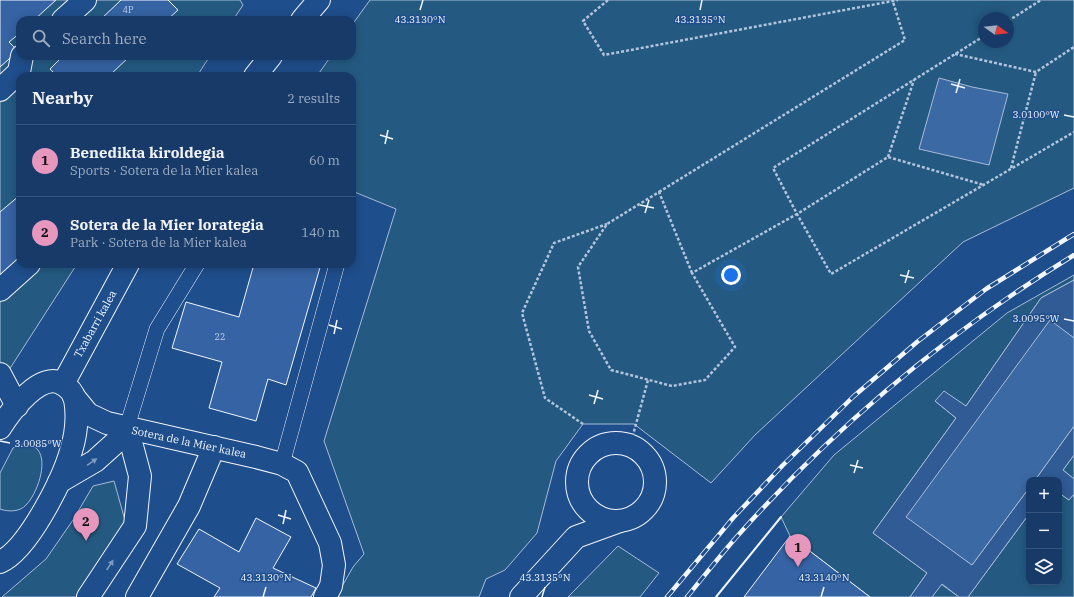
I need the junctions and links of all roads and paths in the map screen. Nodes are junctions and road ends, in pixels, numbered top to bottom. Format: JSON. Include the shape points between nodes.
{"nodes":[{"id":1,"x":85,"y":0,"type":"edge"},
{"id":2,"x":319,"y":0,"type":"edge"},
{"id":3,"x":608,"y":0,"type":"edge"},
{"id":4,"x":898,"y":0,"type":"edge"},
{"id":5,"x":1041,"y":0,"type":"edge"},
{"id":6,"x":893,"y":2,"type":"junction"},
{"id":7,"x":67,"y":16,"type":"edge"},
{"id":8,"x":305,"y":16,"type":"edge"},
{"id":9,"x":1014,"y":17,"type":"edge"},
{"id":10,"x":978,"y":40,"type":"edge"},
{"id":11,"x":1074,"y":47,"type":"edge"},
{"id":12,"x":955,"y":54,"type":"junction"},
{"id":13,"x":21,"y":60,"type":"edge"},
{"id":14,"x":268,"y":60,"type":"edge"},
{"id":15,"x":19,"y":72,"type":"edge"},
{"id":16,"x":258,"y":72,"type":"edge"},
{"id":17,"x":1036,"y":72,"type":"junction"},
{"id":18,"x":16,"y":75,"type":"edge"},
{"id":19,"x":914,"y":79,"type":"junction"},
{"id":20,"x":0,"y":90,"type":"edge"},
{"id":21,"x":1074,"y":132,"type":"edge"},
{"id":22,"x":888,"y":157,"type":"junction"},
{"id":23,"x":1011,"y":169,"type":"junction"},
{"id":24,"x":984,"y":185,"type":"junction"},
{"id":25,"x":659,"y":192,"type":"junction"},
{"id":26,"x":797,"y":214,"type":"junction"},
{"id":27,"x":607,"y":224,"type":"junction"},
{"id":28,"x":25,"y":268,"type":"edge"},
{"id":29,"x":126,"y":268,"type":"edge"},
{"id":30,"x":195,"y":268,"type":"edge"},
{"id":31,"x":336,"y":268,"type":"edge"},
{"id":32,"x":692,"y":273,"type":"junction"},
{"id":33,"x":0,"y":290,"type":"edge"},
{"id":34,"x":0,"y":374,"type":"edge"},
{"id":35,"x":648,"y":380,"type":"junction"},
{"id":36,"x":69,"y":390,"type":"junction"},
{"id":37,"x":17,"y":406,"type":"junction"},
{"id":38,"x":583,"y":424,"type":"dead end"},
{"id":39,"x":127,"y":427,"type":"junction"},
{"id":40,"x":0,"y":428,"type":"edge"},
{"id":41,"x":630,"y":446,"type":"junction"},
{"id":42,"x":214,"y":447,"type":"junction"},
{"id":43,"x":282,"y":464,"type":"junction"},
{"id":44,"x":59,"y":482,"type":"junction"},
{"id":45,"x":580,"y":495,"type":"junction"},
{"id":46,"x":620,"y":520,"type":"junction"},
{"id":47,"x":576,"y":537,"type":"junction"},
{"id":48,"x":0,"y":562,"type":"edge"},
{"id":49,"x":88,"y":597,"type":"edge"},
{"id":50,"x":137,"y":597,"type":"edge"},
{"id":51,"x":325,"y":597,"type":"edge"},
{"id":52,"x":521,"y":597,"type":"edge"}],
"edges":[{"from":1,"to":7,"type":"street"},
{"from":2,"to":8,"type":"street"},
{"from":3,"to":6,"type":"path","via":[[583,21],[604,55]]},
{"from":4,"to":6,"type":"path"},
{"from":5,"to":9,"type":"path"},
{"from":6,"to":25,"type":"path","via":[[905,40]]},
{"from":10,"to":12,"type":"path"},
{"from":11,"to":17,"type":"path"},
{"from":12,"to":17,"type":"path"},
{"from":12,"to":19,"type":"path"},
{"from":13,"to":15,"type":"street"},
{"from":14,"to":16,"type":"street"},
{"from":17,"to":23,"type":"path"},
{"from":18,"to":20,"type":"street"},
{"from":19,"to":22,"type":"path"},
{"from":19,"to":26,"type":"path","via":[[773,168]]},
{"from":21,"to":23,"type":"path"},
{"from":22,"to":24,"type":"path"},
{"from":22,"to":26,"type":"path"},
{"from":23,"to":24,"type":"path"},
{"from":24,"to":26,"type":"path","via":[[832,274]]},
{"from":25,"to":27,"type":"path"},
{"from":25,"to":32,"type":"path"},
{"from":26,"to":32,"type":"path"},
{"from":27,"to":35,"type":"path","via":[[578,267],[589,331],[611,370]]},
{"from":27,"to":38,"type":"path","via":[[554,243],[522,313],[545,398]]},
{"from":28,"to":33,"type":"street"},
{"from":29,"to":36,"type":"street","name":"Txabarri kalea"},
{"from":30,"to":39,"type":"lane","via":[[157,329]]},
{"from":31,"to":43,"type":"lane"},
{"from":32,"to":35,"type":"path","via":[[736,346],[705,380],[672,386]]},
{"from":34,"to":37,"type":"street"},
{"from":35,"to":41,"type":"path"},
{"from":36,"to":37,"type":"street","via":[[56,381],[44,382]]},
{"from":36,"to":39,"type":"street","via":[[88,414],[107,423]]},
{"from":36,"to":44,"type":"street","via":[[76,415],[75,432]]},
{"from":37,"to":40,"type":"street"},
{"from":39,"to":42,"type":"street","name":"Sotera de la Mier kalea"},
{"from":44,"to":39,"type":"street","one_way":true,"via":[[95,461],[115,443]]},
{"from":49,"to":39,"type":"street","name":"Sotera de la Mier kalea","one_way":true,"via":[[135,526],[140,476]]},
{"from":41,"to":45,"type":"street","via":[[618,443],[594,450],[579,470],[577,482]]},
{"from":41,"to":46,"type":"street","via":[[641,452],[649,462],[654,474],[654,487],[651,499],[643,510],[632,517]]},
{"from":42,"to":43,"type":"street","name":"Sotera de la Mier kalea"},
{"from":42,"to":50,"type":"street","via":[[189,506]]},
{"from":43,"to":51,"type":"street","name":"Sotera de la Mier kalea","via":[[297,472],[330,543],[334,566],[332,586]]},
{"from":44,"to":48,"type":"street","via":[[22,544]]},
{"from":45,"to":46,"type":"street","via":[[595,515],[606,520]]},
{"from":45,"to":47,"type":"street"},
{"from":46,"to":47,"type":"street"},
{"from":47,"to":52,"type":"street"}]}
